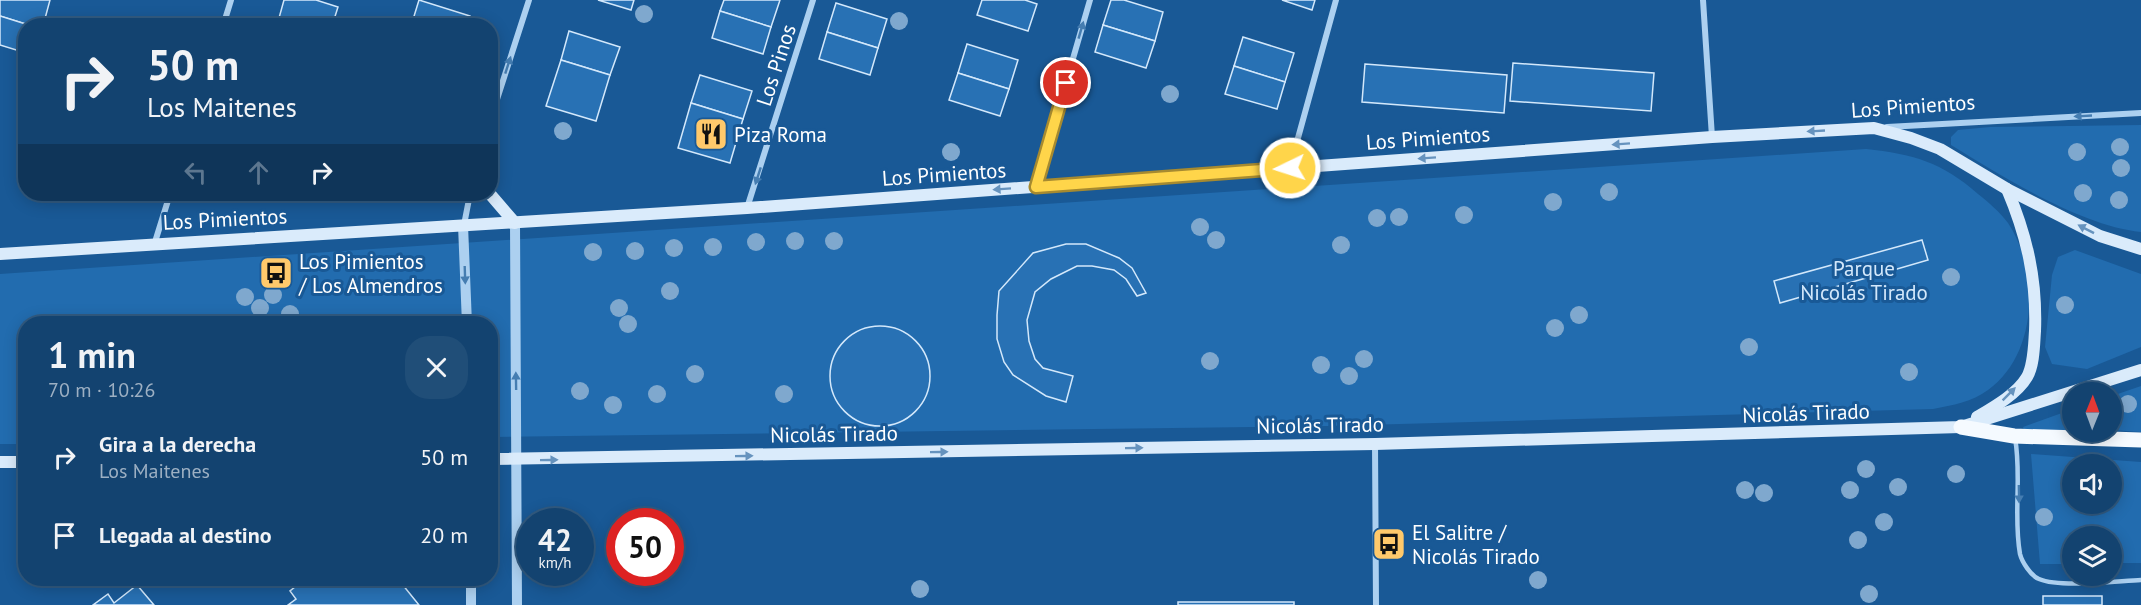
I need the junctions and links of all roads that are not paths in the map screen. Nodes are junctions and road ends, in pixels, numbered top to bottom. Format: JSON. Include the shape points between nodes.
{"nodes":[{"id":1,"x":231,"y":0,"type":"edge"},
{"id":2,"x":529,"y":0,"type":"edge"},
{"id":3,"x":813,"y":0,"type":"edge"},
{"id":4,"x":1090,"y":0,"type":"edge"},
{"id":5,"x":1336,"y":0,"type":"edge"},
{"id":6,"x":1703,"y":0,"type":"edge"},
{"id":7,"x":225,"y":18,"type":"edge"},
{"id":8,"x":498,"y":96,"type":"edge"},
{"id":9,"x":2141,"y":113,"type":"edge"},
{"id":10,"x":1874,"y":128,"type":"junction"},
{"id":11,"x":1712,"y":137,"type":"junction"},
{"id":12,"x":1290,"y":168,"type":"junction"},
{"id":13,"x":1036,"y":187,"type":"junction"},
{"id":14,"x":2007,"y":189,"type":"junction"},
{"id":15,"x":168,"y":201,"type":"edge"},
{"id":16,"x":469,"y":201,"type":"edge"},
{"id":17,"x":496,"y":201,"type":"edge"},
{"id":18,"x":747,"y":208,"type":"junction"},
{"id":19,"x":515,"y":222,"type":"junction"},
{"id":20,"x":464,"y":225,"type":"junction"},
{"id":21,"x":155,"y":242,"type":"junction"},
{"id":22,"x":2141,"y":249,"type":"edge"},
{"id":23,"x":0,"y":254,"type":"edge"},
{"id":24,"x":466,"y":316,"type":"edge"},
{"id":25,"x":2141,"y":370,"type":"edge"},
{"id":26,"x":1961,"y":427,"type":"junction"},
{"id":27,"x":2014,"y":436,"type":"junction"},
{"id":28,"x":2141,"y":440,"type":"edge"},
{"id":29,"x":1376,"y":444,"type":"junction"},
{"id":30,"x":498,"y":459,"type":"edge"},
{"id":31,"x":516,"y":460,"type":"junction"},
{"id":32,"x":0,"y":462,"type":"edge"},
{"id":33,"x":18,"y":462,"type":"edge"},
{"id":34,"x":2141,"y":580,"type":"edge"},
{"id":35,"x":471,"y":586,"type":"edge"},
{"id":36,"x":471,"y":605,"type":"edge"},
{"id":37,"x":517,"y":605,"type":"edge"},
{"id":38,"x":1376,"y":605,"type":"edge"}],
"edges":[{"from":1,"to":7,"type":"street"},
{"from":8,"to":2,"type":"street","one_way":true},
{"from":3,"to":18,"type":"street","name":"Los Pinos","one_way":true},
{"from":13,"to":4,"type":"street","one_way":true},
{"from":5,"to":12,"type":"street"},
{"from":6,"to":11,"type":"street"},
{"from":9,"to":10,"type":"street","name":"Los Pimientos","one_way":true},
{"from":10,"to":11,"type":"main road","name":"Los Pimientos","one_way":true},
{"from":10,"to":14,"type":"main road","via":[[1940,149]]},
{"from":11,"to":12,"type":"main road","name":"Los Pimientos","one_way":true},
{"from":12,"to":13,"type":"main road","name":"Los Pimientos"},
{"from":13,"to":18,"type":"main road","name":"Los Pimientos","one_way":true},
{"from":22,"to":14,"type":"main road","one_way":true,"via":[[2100,236]]},
{"from":26,"to":14,"type":"main road","one_way":true,"via":[[2003,402],[2027,376],[2034,346],[2035,282],[2021,221]]},
{"from":15,"to":21,"type":"street"},
{"from":16,"to":20,"type":"street"},
{"from":17,"to":19,"type":"main road"},
{"from":18,"to":19,"type":"main road","name":"Los Pimientos"},
{"from":19,"to":20,"type":"main road","name":"Los Pimientos"},
{"from":31,"to":19,"type":"street","one_way":true},
{"from":20,"to":21,"type":"main road","name":"Los Pimientos"},
{"from":20,"to":24,"type":"street","one_way":true},
{"from":21,"to":23,"type":"main road","name":"Los Pimientos"},
{"from":25,"to":26,"type":"main road","name":"Nicolás Tirado"},
{"from":26,"to":27,"type":"main road"},
{"from":26,"to":29,"type":"main road","name":"Nicolás Tirado"},
{"from":27,"to":28,"type":"main road"},
{"from":27,"to":34,"type":"lane","one_way":true,"via":[[2020,556],[2032,575],[2041,580],[2085,583]]},
{"from":31,"to":29,"type":"main road","name":"Nicolás Tirado","one_way":true},
{"from":29,"to":38,"type":"street"},
{"from":30,"to":31,"type":"main road","name":"Nicolás Tirado"},
{"from":31,"to":37,"type":"street"},
{"from":32,"to":33,"type":"main road"},
{"from":35,"to":36,"type":"street"}]}
